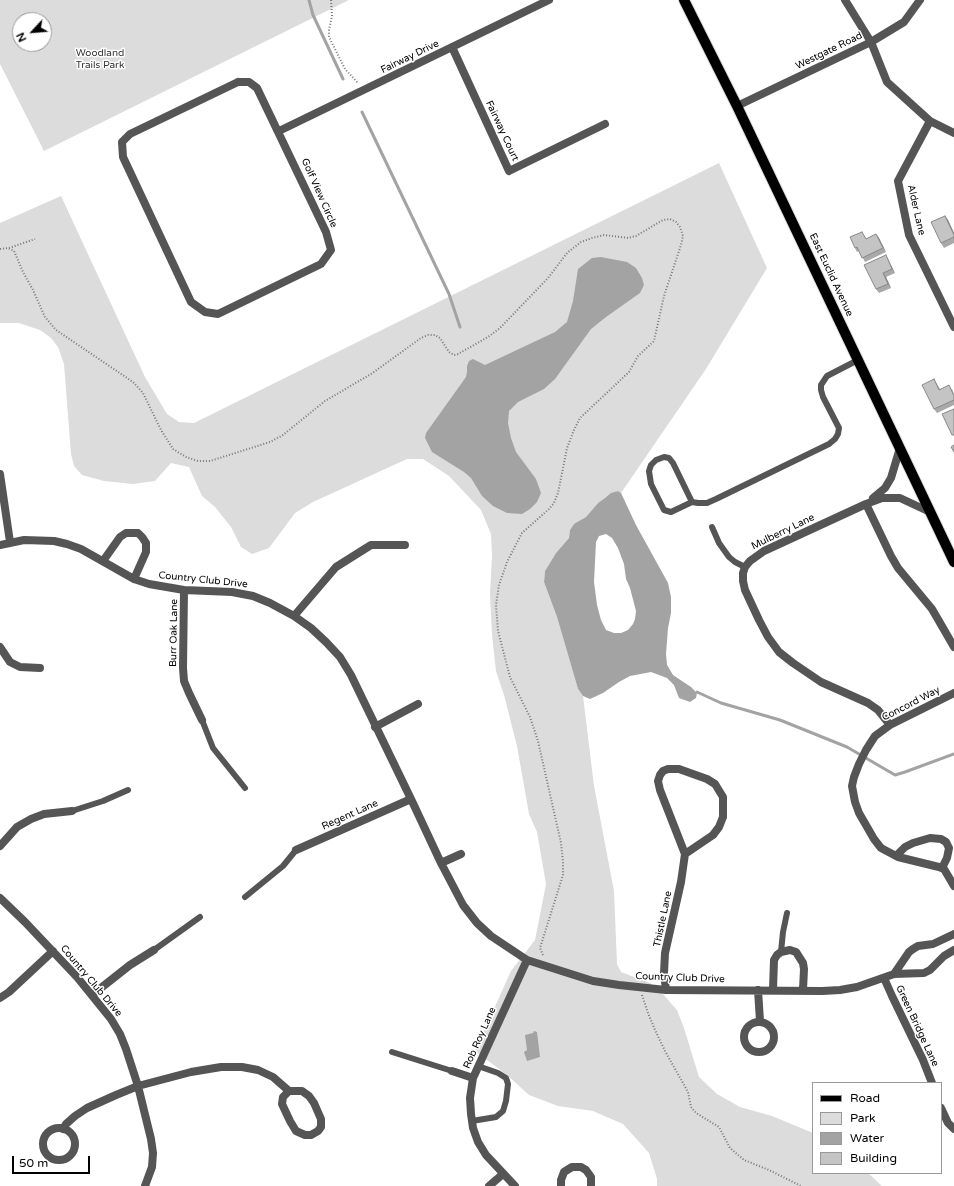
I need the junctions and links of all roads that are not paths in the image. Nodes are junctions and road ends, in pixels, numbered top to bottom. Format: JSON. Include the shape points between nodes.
{"nodes":[{"id":1,"x":549,"y":0,"type":"edge"},
{"id":2,"x":684,"y":0,"type":"edge"},
{"id":3,"x":844,"y":0,"type":"edge"},
{"id":4,"x":920,"y":0,"type":"edge"},
{"id":5,"x":871,"y":42,"type":"junction"},
{"id":6,"x":452,"y":47,"type":"junction"},
{"id":7,"x":737,"y":106,"type":"junction"},
{"id":8,"x":930,"y":121,"type":"junction"},
{"id":9,"x":605,"y":124,"type":"dead end"},
{"id":10,"x":279,"y":131,"type":"junction"},
{"id":11,"x":954,"y":133,"type":"edge"},
{"id":12,"x":954,"y":327,"type":"edge"},
{"id":13,"x":858,"y":360,"type":"junction"},
{"id":14,"x":900,"y":448,"type":"junction"},
{"id":15,"x":0,"y":474,"type":"edge"},
{"id":16,"x":692,"y":502,"type":"junction"},
{"id":17,"x":866,"y":504,"type":"junction"},
{"id":18,"x":930,"y":512,"type":"junction"},
{"id":19,"x":712,"y":527,"type":"dead end"},
{"id":20,"x":10,"y":542,"type":"junction"},
{"id":21,"x":0,"y":545,"type":"edge"},
{"id":22,"x":405,"y":545,"type":"dead end"},
{"id":23,"x":951,"y":548,"type":"edge"},
{"id":24,"x":103,"y":560,"type":"junction"},
{"id":25,"x":954,"y":562,"type":"edge"},
{"id":26,"x":745,"y":567,"type":"junction"},
{"id":27,"x":134,"y":579,"type":"junction"},
{"id":28,"x":184,"y":590,"type":"junction"},
{"id":29,"x":294,"y":616,"type":"junction"},
{"id":30,"x":0,"y":647,"type":"edge"},
{"id":31,"x":954,"y":647,"type":"edge"},
{"id":32,"x":40,"y":668,"type":"dead end"},
{"id":33,"x":954,"y":693,"type":"edge"},
{"id":34,"x":418,"y":704,"type":"dead end"},
{"id":35,"x":202,"y":720,"type":"joint"},
{"id":36,"x":890,"y":725,"type":"junction"},
{"id":37,"x":375,"y":727,"type":"junction"},
{"id":38,"x":245,"y":788,"type":"dead end"},
{"id":39,"x":128,"y":790,"type":"dead end"},
{"id":40,"x":411,"y":799,"type":"junction"},
{"id":41,"x":72,"y":811,"type":"joint"},
{"id":42,"x":0,"y":846,"type":"edge"},
{"id":43,"x":951,"y":846,"type":"edge"},
{"id":44,"x":296,"y":850,"type":"joint"},
{"id":45,"x":461,"y":854,"type":"dead end"},
{"id":46,"x":685,"y":854,"type":"junction"},
{"id":47,"x":896,"y":856,"type":"junction"},
{"id":48,"x":441,"y":863,"type":"junction"},
{"id":49,"x":942,"y":868,"type":"junction"},
{"id":50,"x":954,"y":886,"type":"edge"},
{"id":51,"x":245,"y":897,"type":"dead end"},
{"id":52,"x":0,"y":898,"type":"edge"},
{"id":53,"x":787,"y":913,"type":"dead end"},
{"id":54,"x":200,"y":917,"type":"dead end"},
{"id":55,"x":954,"y":934,"type":"edge"},
{"id":56,"x":154,"y":950,"type":"joint"},
{"id":57,"x":954,"y":950,"type":"edge"},
{"id":58,"x":53,"y":951,"type":"junction"},
{"id":59,"x":781,"y":952,"type":"junction"},
{"id":60,"x":527,"y":960,"type":"junction"},
{"id":61,"x":894,"y":974,"type":"junction"},
{"id":62,"x":884,"y":978,"type":"junction"},
{"id":63,"x":666,"y":990,"type":"junction"},
{"id":64,"x":758,"y":990,"type":"junction"},
{"id":65,"x":773,"y":990,"type":"junction"},
{"id":66,"x":803,"y":990,"type":"junction"},
{"id":67,"x":92,"y":995,"type":"junction"},
{"id":68,"x":0,"y":998,"type":"edge"},
{"id":69,"x":760,"y":1021,"type":"dead end"},
{"id":70,"x":392,"y":1052,"type":"dead end"},
{"id":71,"x":478,"y":1066,"type":"junction"},
{"id":72,"x":452,"y":1071,"type":"joint"},
{"id":73,"x":473,"y":1078,"type":"junction"},
{"id":74,"x":932,"y":1082,"type":"edge"},
{"id":75,"x":138,"y":1086,"type":"junction"},
{"id":76,"x":289,"y":1091,"type":"junction"},
{"id":77,"x":942,"y":1110,"type":"edge"},
{"id":78,"x":472,"y":1121,"type":"junction"},
{"id":79,"x":951,"y":1126,"type":"edge"},
{"id":80,"x":63,"y":1129,"type":"dead end"},
{"id":81,"x":503,"y":1174,"type":"junction"},
{"id":82,"x":145,"y":1186,"type":"edge"},
{"id":83,"x":489,"y":1186,"type":"edge"},
{"id":84,"x":515,"y":1186,"type":"edge"},
{"id":85,"x":561,"y":1186,"type":"edge"},
{"id":86,"x":591,"y":1186,"type":"edge"}],
"edges":[{"from":1,"to":6,"type":"street","name":"Fairway Drive"},
{"from":2,"to":7,"type":"main road","name":"East Euclid Avenue"},
{"from":3,"to":5,"type":"street"},
{"from":4,"to":5,"type":"street","name":"Westgate Road","via":[[904,22]]},
{"from":5,"to":7,"type":"street","name":"Westgate Road"},
{"from":5,"to":8,"type":"street","via":[[887,82]]},
{"from":6,"to":9,"type":"street","name":"Fairway Court","via":[[509,171]]},
{"from":6,"to":10,"type":"street","name":"Fairway Drive"},
{"from":7,"to":13,"type":"main road","name":"East Euclid Avenue"},
{"from":8,"to":11,"type":"street"},
{"from":8,"to":12,"type":"street","name":"Alder Lane","via":[[898,181],[909,235]]},
{"from":10,"to":10,"type":"street","name":"Golf View Circle","via":[[257,88],[249,82],[238,82],[130,134],[122,142],[123,157],[191,302],[205,312],[218,314],[321,264],[331,250],[326,232]]},
{"from":13,"to":14,"type":"main road","name":"East Euclid Avenue"},
{"from":13,"to":16,"type":"lane","via":[[827,376],[821,385],[823,397],[839,428],[835,439],[707,503]]},
{"from":14,"to":17,"type":"street","name":"Mulberry Lane","via":[[891,478],[885,488]]},
{"from":14,"to":18,"type":"main road","name":"East Euclid Avenue"},
{"from":15,"to":20,"type":"street"},
{"from":16,"to":16,"type":"lane","via":[[673,462],[664,457],[656,460],[649,471],[664,510],[672,512]]},
{"from":17,"to":18,"type":"street","name":"Mulberry Lane","via":[[882,498],[900,498]]},
{"from":17,"to":26,"type":"street","name":"Mulberry Lane","via":[[764,551]]},
{"from":17,"to":31,"type":"street","via":[[898,568],[932,609]]},
{"from":18,"to":23,"type":"main road","name":"East Euclid Avenue"},
{"from":19,"to":26,"type":"lane","via":[[729,557]]},
{"from":20,"to":21,"type":"street","name":"Country Club Drive"},
{"from":20,"to":24,"type":"street","name":"Country Club Drive","via":[[54,541],[82,549]]},
{"from":22,"to":29,"type":"street","via":[[371,545],[336,567]]},
{"from":23,"to":25,"type":"main road","name":"East Euclid Avenue"},
{"from":24,"to":27,"type":"street","name":"Country Club Drive"},
{"from":24,"to":27,"type":"street","via":[[120,537],[126,533],[138,533],[146,543],[146,552]]},
{"from":26,"to":36,"type":"street","via":[[745,590],[759,620],[779,652],[821,682],[868,703],[878,710]]},
{"from":27,"to":28,"type":"street","name":"Country Club Drive"},
{"from":28,"to":29,"type":"street","name":"Country Club Drive","via":[[232,592],[253,596]]},
{"from":28,"to":35,"type":"street","name":"Burr Oak Lane","via":[[184,674],[189,693]]},
{"from":29,"to":37,"type":"street","name":"Country Club Drive","via":[[311,628],[340,657]]},
{"from":30,"to":32,"type":"street","via":[[10,662],[20,667]]},
{"from":33,"to":36,"type":"street","name":"Concord Way"},
{"from":34,"to":37,"type":"street"},
{"from":35,"to":38,"type":"lane","via":[[213,748]]},
{"from":36,"to":47,"type":"street","name":"Concord Way","via":[[875,736],[866,750],[852,786],[859,813],[874,838],[881,848]]},
{"from":37,"to":40,"type":"street","name":"Country Club Drive"},
{"from":39,"to":41,"type":"lane"},
{"from":40,"to":44,"type":"street","name":"Regent Lane"},
{"from":40,"to":48,"type":"street","name":"Country Club Drive"},
{"from":41,"to":42,"type":"street","via":[[44,814],[31,819],[17,827]]},
{"from":43,"to":47,"type":"street","via":[[941,839],[930,838],[905,847]]},
{"from":43,"to":49,"type":"street"},
{"from":44,"to":51,"type":"lane","via":[[283,866]]},
{"from":45,"to":48,"type":"street"},
{"from":46,"to":46,"type":"street","name":"Thistle Lane","via":[[658,781],[663,771],[668,769],[679,769],[707,779],[715,784],[723,797],[723,816],[719,827]]},
{"from":46,"to":63,"type":"street","name":"Thistle Lane","via":[[666,953]]},
{"from":47,"to":49,"type":"street","name":"Concord Way"},
{"from":48,"to":60,"type":"street","name":"Country Club Drive","via":[[463,904],[477,923],[491,936]]},
{"from":49,"to":50,"type":"street"},
{"from":52,"to":58,"type":"street","name":"Country Club Drive"},
{"from":53,"to":59,"type":"lane"},
{"from":54,"to":56,"type":"lane"},
{"from":55,"to":61,"type":"street","via":[[933,944],[913,949]]},
{"from":56,"to":67,"type":"street"},
{"from":57,"to":61,"type":"street","name":"Country Club Drive","via":[[924,973]]},
{"from":58,"to":67,"type":"street","name":"Country Club Drive"},
{"from":58,"to":68,"type":"street"},
{"from":59,"to":65,"type":"street","via":[[774,960]]},
{"from":59,"to":66,"type":"street","via":[[790,950],[800,957],[804,969]]},
{"from":60,"to":63,"type":"street","name":"Country Club Drive","via":[[593,981]]},
{"from":60,"to":71,"type":"street","name":"Rob Roy Lane"},
{"from":61,"to":62,"type":"street","name":"Country Club Drive"},
{"from":62,"to":66,"type":"street","name":"Country Club Drive","via":[[840,990]]},
{"from":62,"to":74,"type":"street","name":"Green Bridge Lane"},
{"from":63,"to":64,"type":"street","name":"Country Club Drive"},
{"from":64,"to":65,"type":"street","name":"Country Club Drive"},
{"from":64,"to":69,"type":"street"},
{"from":65,"to":66,"type":"street","name":"Country Club Drive"},
{"from":67,"to":75,"type":"street","name":"Country Club Drive","via":[[112,1019],[120,1034]]},
{"from":70,"to":72,"type":"lane"},
{"from":71,"to":73,"type":"street","name":"Rob Roy Lane"},
{"from":71,"to":78,"type":"lane","via":[[498,1073],[506,1078],[508,1084],[503,1111],[496,1117]]},
{"from":72,"to":73,"type":"street"},
{"from":73,"to":78,"type":"street","name":"Rob Roy Lane","via":[[470,1098]]},
{"from":75,"to":76,"type":"street","via":[[191,1072],[221,1067],[242,1067],[258,1070],[273,1077]]},
{"from":75,"to":80,"type":"street","via":[[87,1108]]},
{"from":75,"to":82,"type":"street","name":"Country Club Drive","via":[[153,1153],[152,1167]]},
{"from":76,"to":76,"type":"street","via":[[283,1097],[282,1104],[296,1131],[304,1135],[318,1132],[321,1119],[314,1103],[302,1091]]},
{"from":77,"to":79,"type":"street"},
{"from":78,"to":81,"type":"street","name":"Rob Roy Lane","via":[[482,1149]]},
{"from":81,"to":83,"type":"street"},
{"from":81,"to":84,"type":"street","name":"Rob Roy Lane"},
{"from":85,"to":86,"type":"street","via":[[564,1172],[572,1167],[581,1167],[591,1177]]}]}
